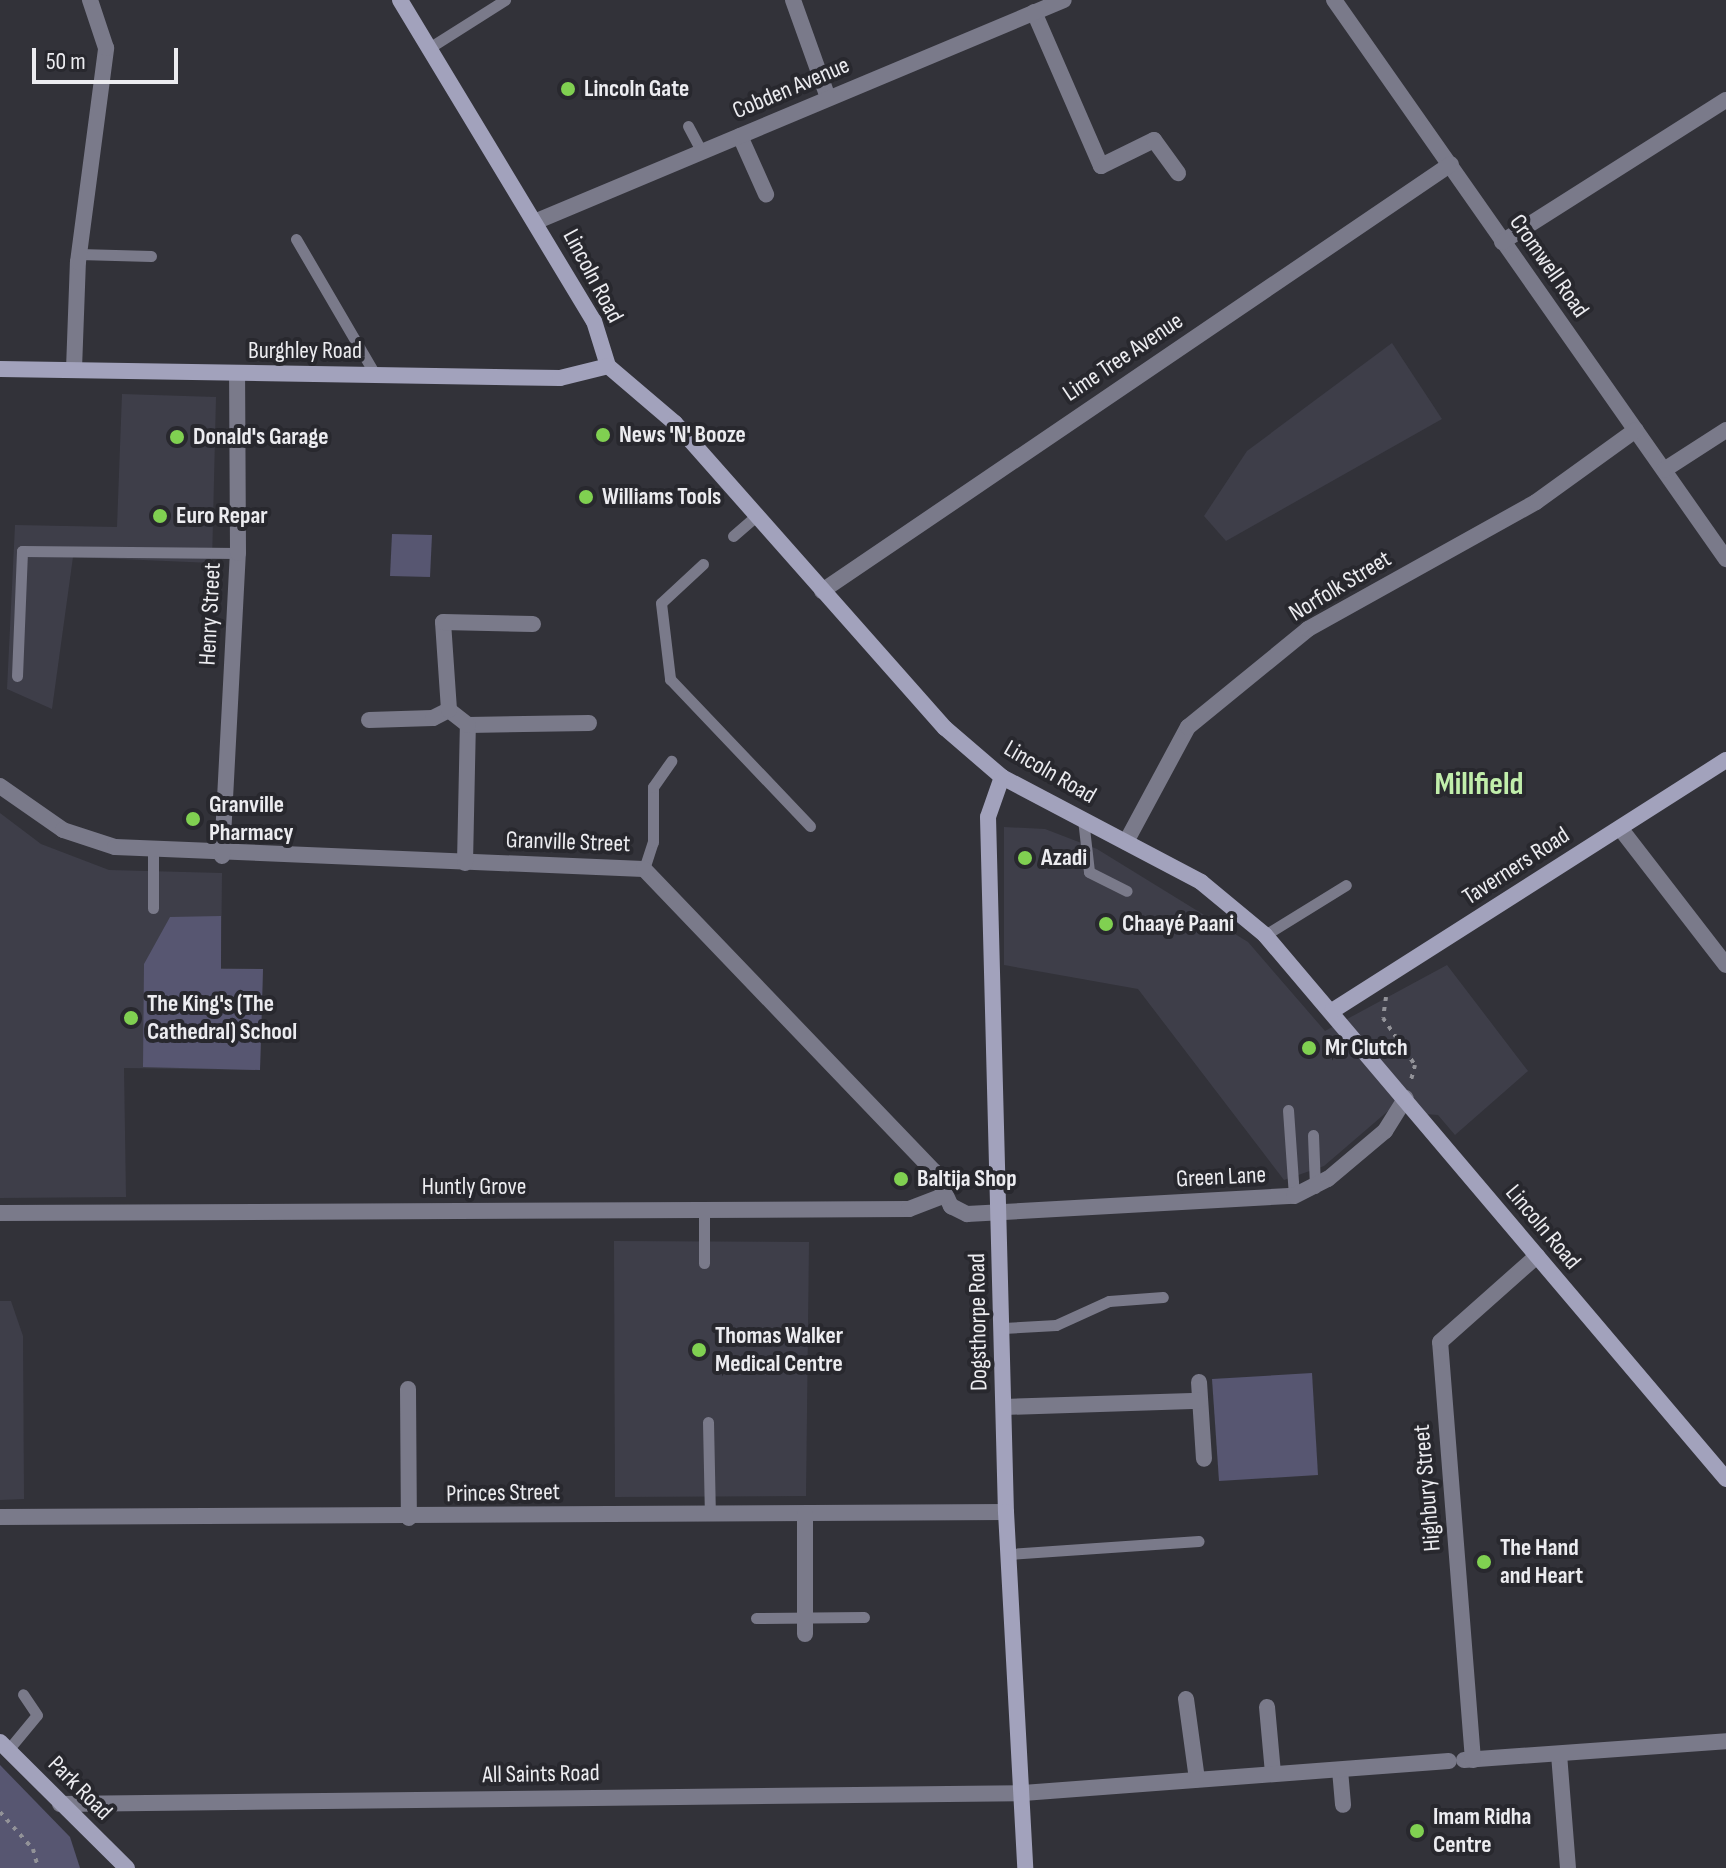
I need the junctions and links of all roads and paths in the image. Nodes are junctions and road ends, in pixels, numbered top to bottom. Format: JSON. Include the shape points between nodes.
{"nodes":[{"id":1,"x":90,"y":0,"type":"edge"},
{"id":2,"x":400,"y":0,"type":"edge"},
{"id":3,"x":505,"y":0,"type":"edge"},
{"id":4,"x":793,"y":0,"type":"edge"},
{"id":5,"x":1064,"y":0,"type":"edge"},
{"id":6,"x":1334,"y":0,"type":"edge"},
{"id":7,"x":1034,"y":12,"type":"junction"},
{"id":8,"x":429,"y":48,"type":"junction"},
{"id":9,"x":828,"y":98,"type":"junction"},
{"id":10,"x":1726,"y":100,"type":"edge"},
{"id":11,"x":688,"y":126,"type":"dead end"},
{"id":12,"x":740,"y":136,"type":"junction"},
{"id":13,"x":702,"y":152,"type":"junction"},
{"id":14,"x":1451,"y":164,"type":"junction"},
{"id":15,"x":1178,"y":173,"type":"dead end"},
{"id":16,"x":766,"y":194,"type":"dead end"},
{"id":17,"x":537,"y":221,"type":"junction"},
{"id":18,"x":296,"y":239,"type":"dead end"},
{"id":19,"x":1502,"y":242,"type":"junction"},
{"id":20,"x":79,"y":254,"type":"junction"},
{"id":21,"x":151,"y":256,"type":"dead end"},
{"id":22,"x":608,"y":366,"type":"junction"},
{"id":23,"x":0,"y":369,"type":"edge"},
{"id":24,"x":74,"y":369,"type":"junction"},
{"id":25,"x":375,"y":374,"type":"junction"},
{"id":26,"x":237,"y":375,"type":"junction"},
{"id":27,"x":1636,"y":430,"type":"junction"},
{"id":28,"x":1726,"y":430,"type":"edge"},
{"id":29,"x":1664,"y":470,"type":"junction"},
{"id":30,"x":755,"y":517,"type":"junction"},
{"id":31,"x":733,"y":536,"type":"dead end"},
{"id":32,"x":238,"y":553,"type":"junction"},
{"id":33,"x":1726,"y":559,"type":"edge"},
{"id":34,"x":703,"y":564,"type":"dead end"},
{"id":35,"x":822,"y":591,"type":"junction"},
{"id":36,"x":533,"y":624,"type":"dead end"},
{"id":37,"x":17,"y":676,"type":"dead end"},
{"id":38,"x":449,"y":710,"type":"junction"},
{"id":39,"x":369,"y":720,"type":"dead end"},
{"id":40,"x":589,"y":723,"type":"dead end"},
{"id":41,"x":468,"y":725,"type":"junction"},
{"id":42,"x":1726,"y":760,"type":"edge"},
{"id":43,"x":671,"y":761,"type":"dead end"},
{"id":44,"x":1002,"y":777,"type":"junction"},
{"id":45,"x":0,"y":786,"type":"edge"},
{"id":46,"x":1083,"y":819,"type":"junction"},
{"id":47,"x":810,"y":826,"type":"dead end"},
{"id":48,"x":1620,"y":828,"type":"junction"},
{"id":49,"x":1126,"y":842,"type":"junction"},
{"id":50,"x":153,"y":852,"type":"junction"},
{"id":51,"x":222,"y":856,"type":"junction"},
{"id":52,"x":465,"y":863,"type":"junction"},
{"id":53,"x":644,"y":869,"type":"junction"},
{"id":54,"x":1346,"y":885,"type":"dead end"},
{"id":55,"x":1127,"y":891,"type":"dead end"},
{"id":56,"x":153,"y":908,"type":"dead end"},
{"id":57,"x":1265,"y":935,"type":"junction"},
{"id":58,"x":1726,"y":965,"type":"edge"},
{"id":59,"x":1391,"y":991,"type":"dead end"},
{"id":60,"x":1332,"y":1011,"type":"junction"},
{"id":61,"x":1406,"y":1098,"type":"junction"},
{"id":62,"x":1288,"y":1110,"type":"dead end"},
{"id":63,"x":1313,"y":1135,"type":"dead end"},
{"id":64,"x":1315,"y":1188,"type":"junction"},
{"id":65,"x":945,"y":1195,"type":"junction"},
{"id":66,"x":1294,"y":1196,"type":"junction"},
{"id":67,"x":704,"y":1210,"type":"junction"},
{"id":68,"x":0,"y":1213,"type":"edge"},
{"id":69,"x":1000,"y":1214,"type":"junction"},
{"id":70,"x":1537,"y":1256,"type":"junction"},
{"id":71,"x":704,"y":1263,"type":"dead end"},
{"id":72,"x":1163,"y":1297,"type":"dead end"},
{"id":73,"x":1003,"y":1328,"type":"junction"},
{"id":74,"x":1199,"y":1382,"type":"dead end"},
{"id":75,"x":408,"y":1389,"type":"dead end"},
{"id":76,"x":1200,"y":1401,"type":"junction"},
{"id":77,"x":1004,"y":1407,"type":"junction"},
{"id":78,"x":708,"y":1422,"type":"dead end"},
{"id":79,"x":1204,"y":1459,"type":"dead end"},
{"id":80,"x":1725,"y":1475,"type":"edge"},
{"id":81,"x":1006,"y":1512,"type":"junction"},
{"id":82,"x":805,"y":1514,"type":"junction"},
{"id":83,"x":710,"y":1515,"type":"junction"},
{"id":84,"x":0,"y":1517,"type":"edge"},
{"id":85,"x":409,"y":1518,"type":"junction"},
{"id":86,"x":1199,"y":1541,"type":"dead end"},
{"id":87,"x":1009,"y":1554,"type":"junction"},
{"id":88,"x":864,"y":1617,"type":"dead end"},
{"id":89,"x":756,"y":1618,"type":"dead end"},
{"id":90,"x":805,"y":1626,"type":"junction"},
{"id":91,"x":23,"y":1694,"type":"dead end"},
{"id":92,"x":1186,"y":1699,"type":"dead end"},
{"id":93,"x":1267,"y":1707,"type":"dead end"},
{"id":94,"x":1726,"y":1741,"type":"edge"},
{"id":95,"x":4,"y":1746,"type":"edge"},
{"id":96,"x":1559,"y":1754,"type":"junction"},
{"id":97,"x":1461,"y":1761,"type":"junction"},
{"id":98,"x":1340,"y":1770,"type":"junction"},
{"id":99,"x":1273,"y":1773,"type":"junction"},
{"id":100,"x":1197,"y":1779,"type":"junction"},
{"id":101,"x":1023,"y":1793,"type":"junction"},
{"id":102,"x":60,"y":1804,"type":"junction"},
{"id":103,"x":1343,"y":1805,"type":"dead end"},
{"id":104,"x":0,"y":1812,"type":"edge"},
{"id":105,"x":38,"y":1868,"type":"edge"},
{"id":106,"x":127,"y":1868,"type":"edge"},
{"id":107,"x":1025,"y":1868,"type":"edge"},
{"id":108,"x":1568,"y":1868,"type":"edge"}],
"edges":[{"from":1,"to":20,"type":"street","via":[[106,48]]},
{"from":2,"to":8,"type":"street","name":"Lincoln Road"},
{"from":3,"to":8,"type":"lane"},
{"from":4,"to":9,"type":"street"},
{"from":5,"to":7,"type":"street","name":"Cobden Avenue"},
{"from":6,"to":14,"type":"street","name":"Cromwell Road"},
{"from":7,"to":9,"type":"street","name":"Cobden Avenue"},
{"from":7,"to":15,"type":"street","via":[[1101,166],[1154,140]]},
{"from":8,"to":17,"type":"street","name":"Lincoln Road"},
{"from":9,"to":12,"type":"street","name":"Cobden Avenue"},
{"from":10,"to":19,"type":"street"},
{"from":11,"to":13,"type":"lane"},
{"from":12,"to":13,"type":"street","name":"Cobden Avenue"},
{"from":12,"to":16,"type":"street"},
{"from":13,"to":17,"type":"street","name":"Cobden Avenue"},
{"from":14,"to":19,"type":"street","name":"Cromwell Road"},
{"from":14,"to":35,"type":"street","name":"Lime Tree Avenue"},
{"from":17,"to":22,"type":"street","name":"Lincoln Road","via":[[594,321]]},
{"from":18,"to":25,"type":"lane"},
{"from":19,"to":27,"type":"street","name":"Cromwell Road"},
{"from":20,"to":21,"type":"lane"},
{"from":20,"to":24,"type":"street"},
{"from":22,"to":25,"type":"street","name":"Burghley Road","via":[[560,378]]},
{"from":22,"to":30,"type":"street","name":"Lincoln Road","via":[[675,423]]},
{"from":23,"to":24,"type":"street","name":"Burghley Road"},
{"from":24,"to":26,"type":"street","name":"Burghley Road"},
{"from":25,"to":26,"type":"street","name":"Burghley Road"},
{"from":26,"to":32,"type":"street","name":"Henry Street"},
{"from":27,"to":29,"type":"street","name":"Cromwell Road"},
{"from":27,"to":49,"type":"street","name":"Norfolk Street","via":[[1536,502],[1308,629],[1188,727]]},
{"from":28,"to":29,"type":"street"},
{"from":29,"to":33,"type":"street","name":"Cromwell Road"},
{"from":30,"to":31,"type":"lane"},
{"from":30,"to":35,"type":"street","name":"Lincoln Road"},
{"from":32,"to":37,"type":"lane","via":[[22,551]]},
{"from":32,"to":51,"type":"street","name":"Henry Street"},
{"from":34,"to":47,"type":"lane","via":[[661,603],[670,679]]},
{"from":35,"to":44,"type":"street","name":"Lincoln Road","via":[[945,728]]},
{"from":36,"to":38,"type":"street","via":[[443,622]]},
{"from":38,"to":39,"type":"street","via":[[433,718]]},
{"from":38,"to":41,"type":"street"},
{"from":40,"to":41,"type":"street"},
{"from":41,"to":52,"type":"street"},
{"from":42,"to":48,"type":"street","name":"Taverners Road"},
{"from":43,"to":53,"type":"lane","via":[[653,787],[653,842]]},
{"from":44,"to":46,"type":"street","name":"Lincoln Road"},
{"from":44,"to":69,"type":"street","name":"Dogsthorpe Road","via":[[988,817]]},
{"from":45,"to":50,"type":"street","name":"Granville Street","via":[[81,838]]},
{"from":46,"to":49,"type":"street","name":"Lincoln Road"},
{"from":46,"to":55,"type":"lane","via":[[1089,872]]},
{"from":48,"to":58,"type":"street"},
{"from":48,"to":60,"type":"street","name":"Taverners Road"},
{"from":49,"to":57,"type":"street","name":"Lincoln Road","via":[[1201,882]]},
{"from":50,"to":51,"type":"street","name":"Granville Street"},
{"from":50,"to":56,"type":"lane"},
{"from":51,"to":52,"type":"street","name":"Granville Street"},
{"from":52,"to":53,"type":"street","name":"Granville Street"},
{"from":53,"to":65,"type":"street","name":"Granville Street","via":[[935,1172]]},
{"from":54,"to":57,"type":"lane"},
{"from":57,"to":60,"type":"street","name":"Lincoln Road"},
{"from":59,"to":61,"type":"path","via":[[1383,1018],[1415,1065]]},
{"from":60,"to":61,"type":"street","name":"Lincoln Road"},
{"from":61,"to":64,"type":"street","name":"Green Lane","via":[[1385,1131]]},
{"from":61,"to":70,"type":"street","name":"Lincoln Road"},
{"from":62,"to":66,"type":"lane"},
{"from":63,"to":64,"type":"lane"},
{"from":64,"to":66,"type":"street","name":"Green Lane"},
{"from":65,"to":67,"type":"street","name":"Huntly Grove","via":[[909,1209]]},
{"from":65,"to":69,"type":"street","name":"Granville Street","via":[[967,1214]]},
{"from":66,"to":69,"type":"street","name":"Green Lane"},
{"from":67,"to":68,"type":"street","name":"Huntly Grove"},
{"from":67,"to":71,"type":"lane"},
{"from":69,"to":73,"type":"street","name":"Dogsthorpe Road"},
{"from":70,"to":80,"type":"street","name":"Lincoln Road"},
{"from":70,"to":97,"type":"street","name":"Highbury Street","via":[[1440,1342]]},
{"from":72,"to":73,"type":"lane","via":[[1109,1301],[1056,1325]]},
{"from":73,"to":77,"type":"street","name":"Dogsthorpe Road"},
{"from":74,"to":76,"type":"street"},
{"from":75,"to":85,"type":"street"},
{"from":76,"to":77,"type":"street"},
{"from":76,"to":79,"type":"street"},
{"from":77,"to":81,"type":"street","name":"Dogsthorpe Road"},
{"from":78,"to":83,"type":"lane"},
{"from":81,"to":82,"type":"street","name":"Princes Street"},
{"from":81,"to":87,"type":"street","name":"Dogsthorpe Road"},
{"from":82,"to":83,"type":"street","name":"Princes Street"},
{"from":82,"to":90,"type":"street"},
{"from":83,"to":85,"type":"street","name":"Princes Street"},
{"from":84,"to":85,"type":"street","name":"Princes Street"},
{"from":86,"to":87,"type":"lane"},
{"from":87,"to":101,"type":"street","name":"Dogsthorpe Road"},
{"from":88,"to":90,"type":"lane"},
{"from":89,"to":90,"type":"lane"},
{"from":91,"to":95,"type":"lane","via":[[37,1715]]},
{"from":92,"to":100,"type":"street"},
{"from":93,"to":99,"type":"street"},
{"from":94,"to":96,"type":"street","name":"All Saints Road"},
{"from":95,"to":102,"type":"street","name":"Park Road"},
{"from":96,"to":97,"type":"street","name":"All Saints Road"},
{"from":96,"to":108,"type":"street"},
{"from":97,"to":98,"type":"street","name":"All Saints Road"},
{"from":98,"to":99,"type":"street","name":"All Saints Road"},
{"from":98,"to":103,"type":"street"},
{"from":99,"to":100,"type":"street","name":"All Saints Road"},
{"from":100,"to":101,"type":"street","name":"All Saints Road"},
{"from":101,"to":102,"type":"street","name":"All Saints Road"},
{"from":101,"to":107,"type":"street","name":"Dogsthorpe Road"},
{"from":102,"to":106,"type":"street","name":"Park Road"},
{"from":104,"to":105,"type":"path","via":[[33,1849]]}]}
